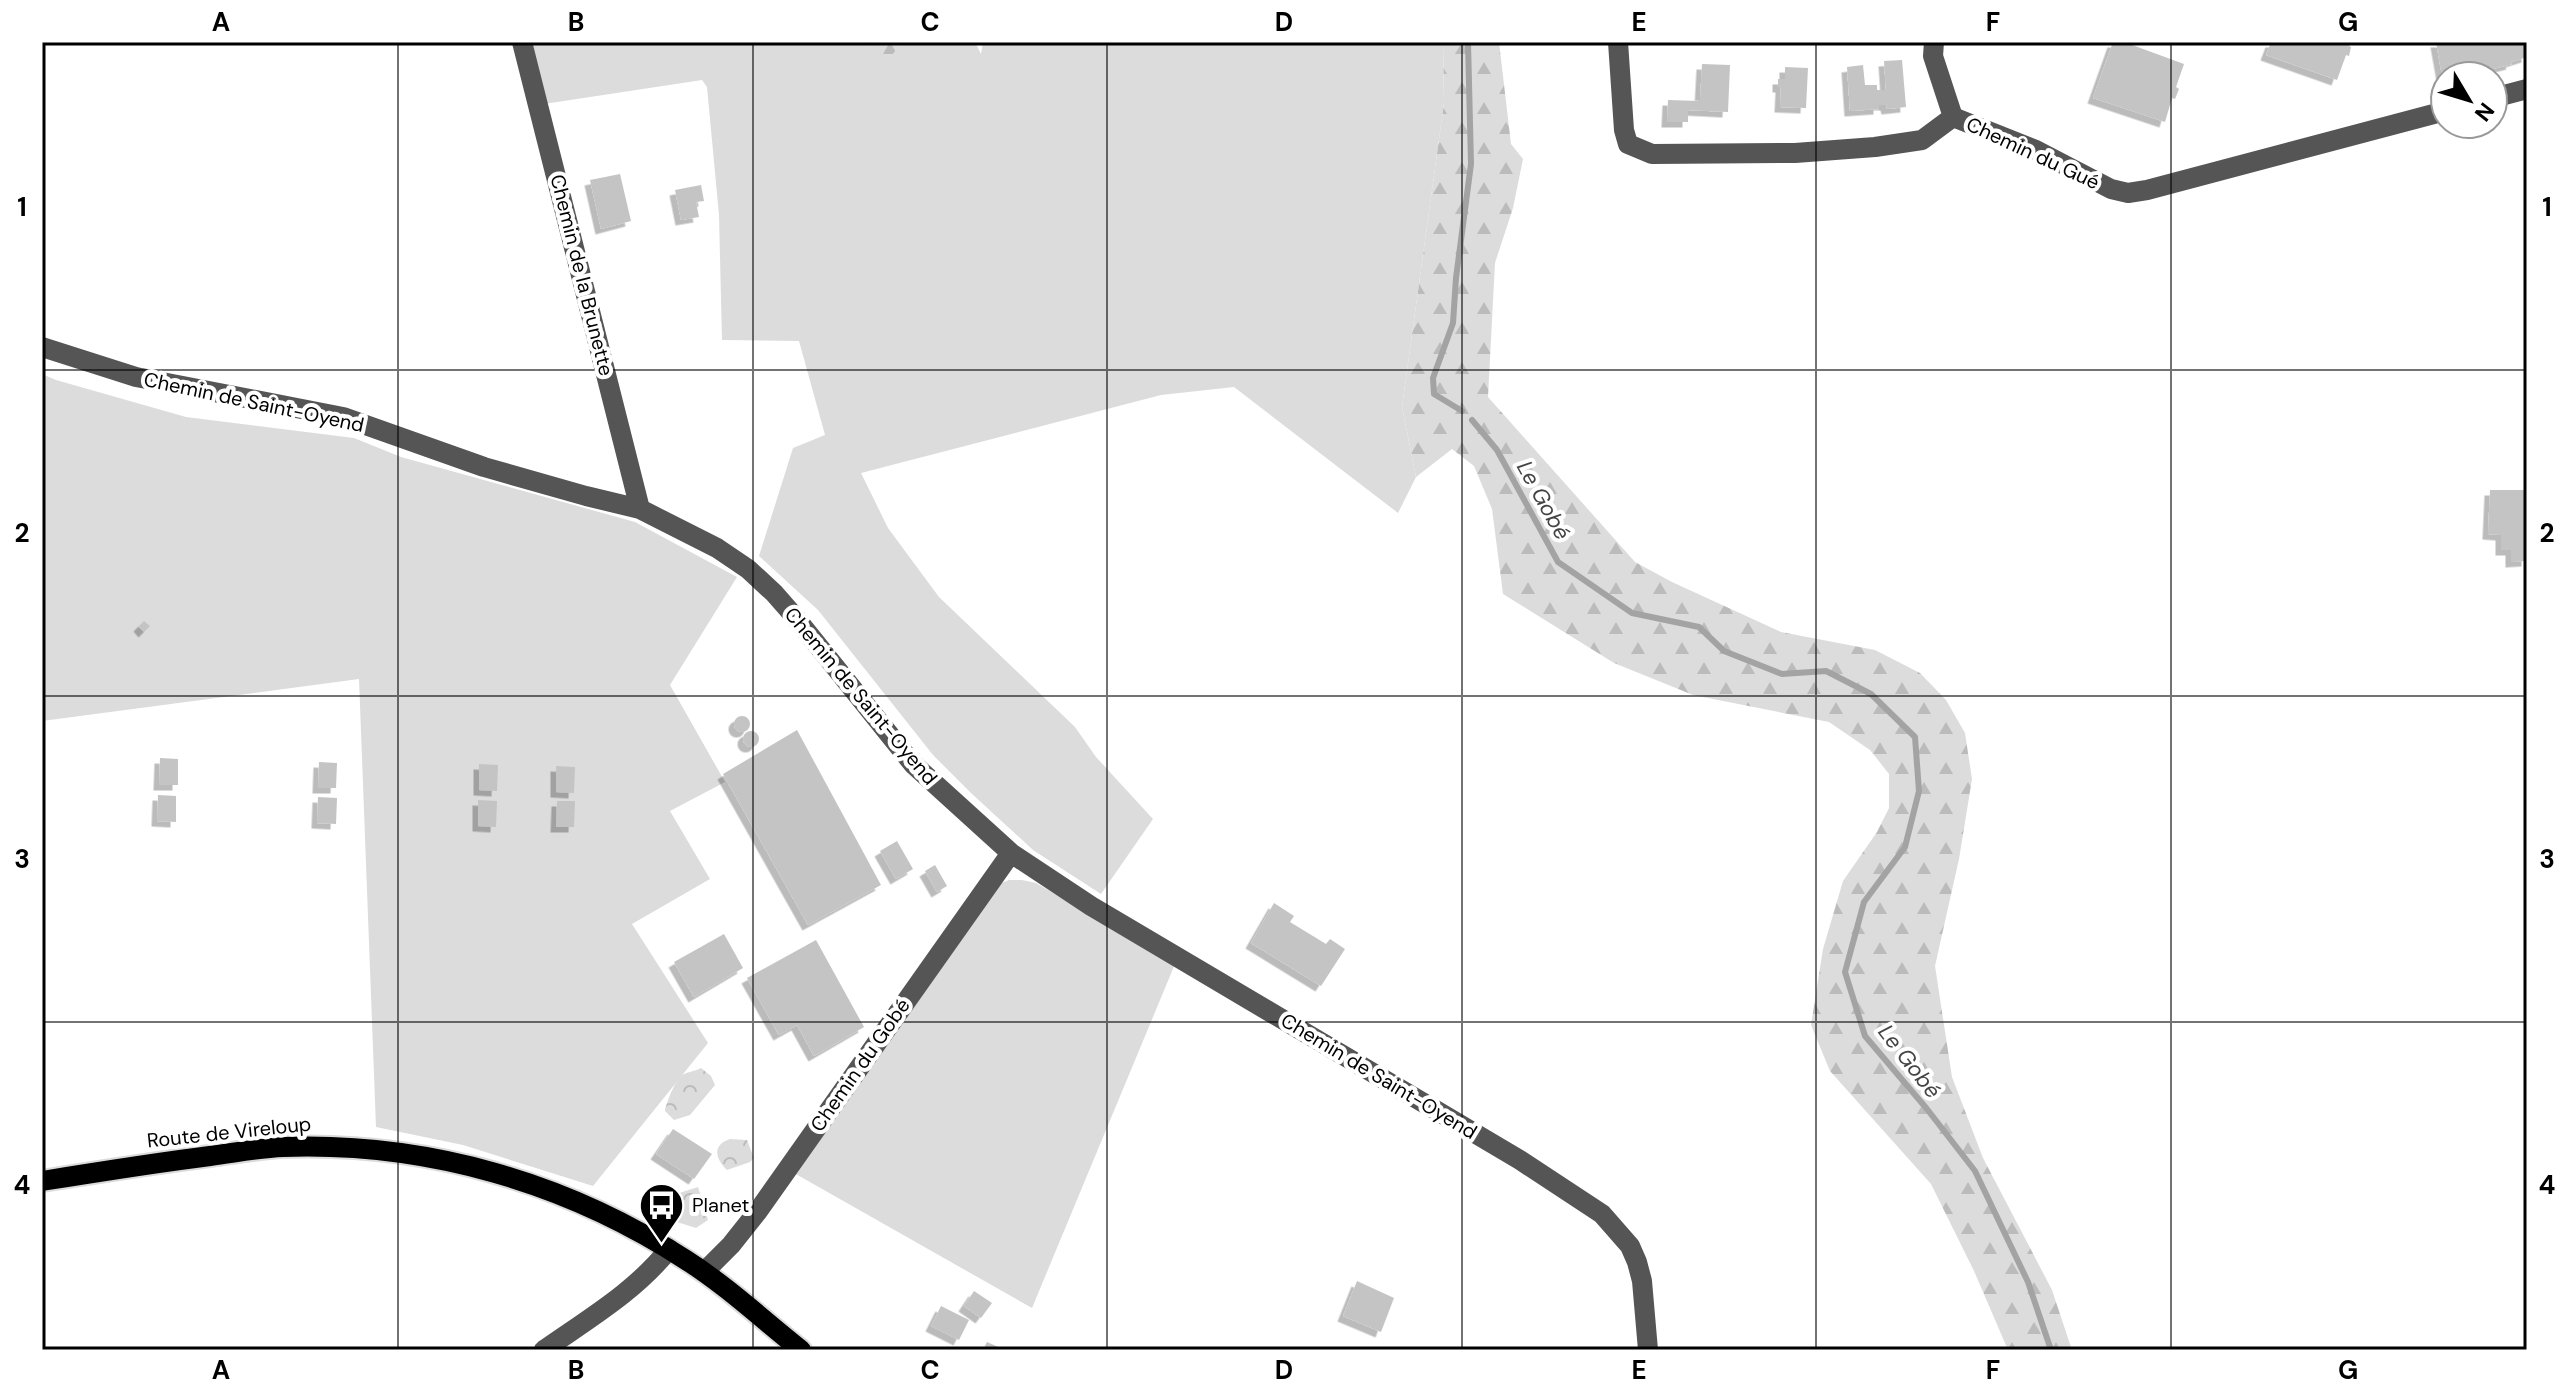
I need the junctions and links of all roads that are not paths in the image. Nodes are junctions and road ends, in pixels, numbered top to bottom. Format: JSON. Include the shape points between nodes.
{"nodes":[{"id":1,"x":522,"y":42,"type":"edge"},
{"id":2,"x":1618,"y":42,"type":"edge"},
{"id":3,"x":1934,"y":42,"type":"edge"},
{"id":4,"x":2429,"y":115,"type":"edge"},
{"id":5,"x":1953,"y":117,"type":"junction"},
{"id":6,"x":42,"y":347,"type":"edge"},
{"id":7,"x":640,"y":509,"type":"junction"},
{"id":8,"x":1011,"y":853,"type":"junction"},
{"id":9,"x":42,"y":1181,"type":"edge"},
{"id":10,"x":669,"y":1249,"type":"junction"},
{"id":11,"x":704,"y":1272,"type":"junction"},
{"id":12,"x":544,"y":1350,"type":"edge"},
{"id":13,"x":801,"y":1350,"type":"edge"},
{"id":14,"x":1648,"y":1350,"type":"edge"}],
"edges":[{"from":1,"to":7,"type":"street","name":"Chemin de la Brunette"},
{"from":2,"to":5,"type":"street","name":"Chemin du Gué","via":[[1628,144],[1652,154],[1875,147],[1922,140]]},
{"from":3,"to":5,"type":"street","via":[[1933,56]]},
{"from":4,"to":5,"type":"street","name":"Chemin du Gué","via":[[2128,193]]},
{"from":6,"to":7,"type":"street","name":"Chemin de Saint-Oyend","via":[[136,377],[343,417],[484,467]]},
{"from":7,"to":8,"type":"street","name":"Chemin de Saint-Oyend","via":[[748,569],[795,617],[913,764]]},
{"from":8,"to":11,"type":"street","name":"Chemin du Gobé","via":[[758,1211]]},
{"from":8,"to":14,"type":"street","name":"Chemin de Saint-Oyend","via":[[1602,1214],[1637,1262]]},
{"from":9,"to":10,"type":"main road","name":"Route de Vireloup","via":[[279,1148],[372,1148],[507,1175],[605,1213]]},
{"from":10,"to":11,"type":"main road","name":"Route de Vireloup"},
{"from":10,"to":12,"type":"street","via":[[639,1282]]},
{"from":11,"to":13,"type":"main road","name":"Route de Vireloup"}]}
